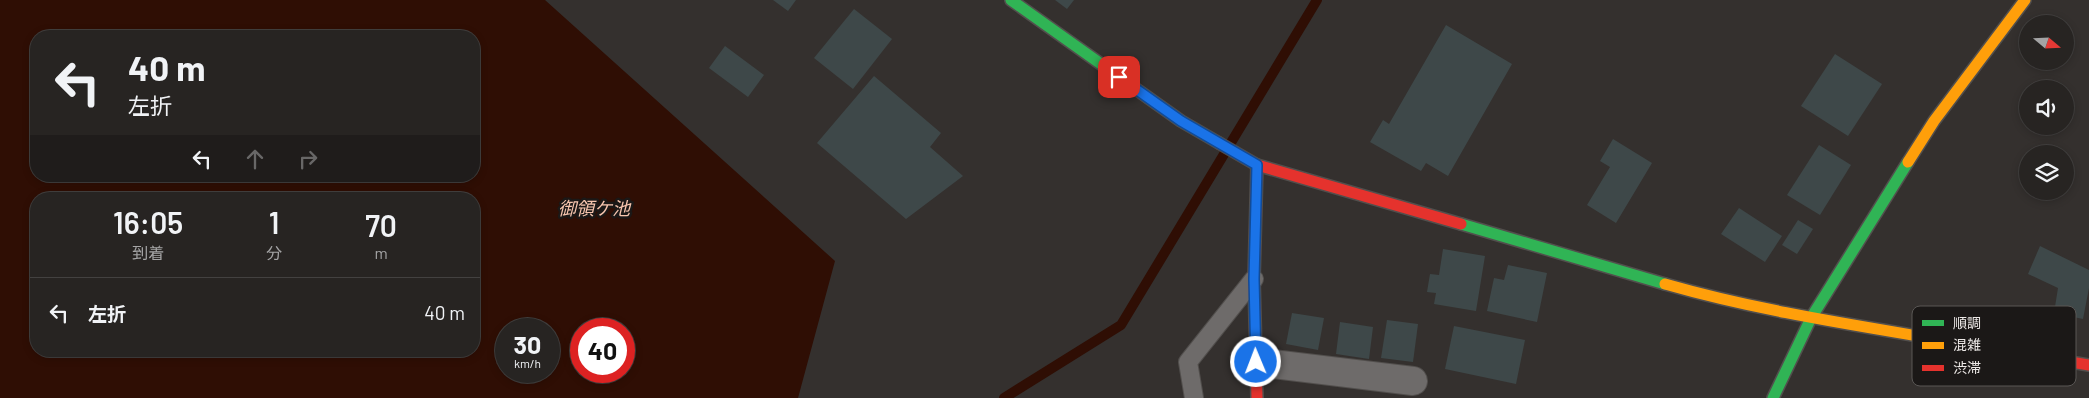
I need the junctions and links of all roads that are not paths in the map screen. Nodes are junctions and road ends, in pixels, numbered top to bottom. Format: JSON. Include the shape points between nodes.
{"nodes":[{"id":1,"x":1010,"y":0,"type":"edge"},
{"id":2,"x":2025,"y":0,"type":"edge"},
{"id":3,"x":1257,"y":165,"type":"junction"},
{"id":4,"x":1254,"y":279,"type":"junction"},
{"id":5,"x":1811,"y":318,"type":"junction"},
{"id":6,"x":1912,"y":335,"type":"edge"},
{"id":7,"x":1256,"y":362,"type":"junction"},
{"id":8,"x":2076,"y":362,"type":"edge"},
{"id":9,"x":2089,"y":364,"type":"edge"},
{"id":10,"x":1414,"y":381,"type":"dead end"},
{"id":11,"x":1194,"y":398,"type":"edge"},
{"id":12,"x":1257,"y":398,"type":"edge"},
{"id":13,"x":1773,"y":398,"type":"edge"}],
"edges":[{"from":1,"to":3,"type":"street","via":[[1181,121]]},
{"from":2,"to":5,"type":"street","via":[[1934,122]]},
{"from":3,"to":4,"type":"street"},
{"from":3,"to":5,"type":"street","via":[[1692,292]]},
{"from":4,"to":7,"type":"street"},
{"from":4,"to":11,"type":"lane","via":[[1188,362]]},
{"from":5,"to":6,"type":"street"},
{"from":5,"to":13,"type":"street"},
{"from":7,"to":10,"type":"street"},
{"from":7,"to":12,"type":"street"},
{"from":8,"to":9,"type":"street"}]}
